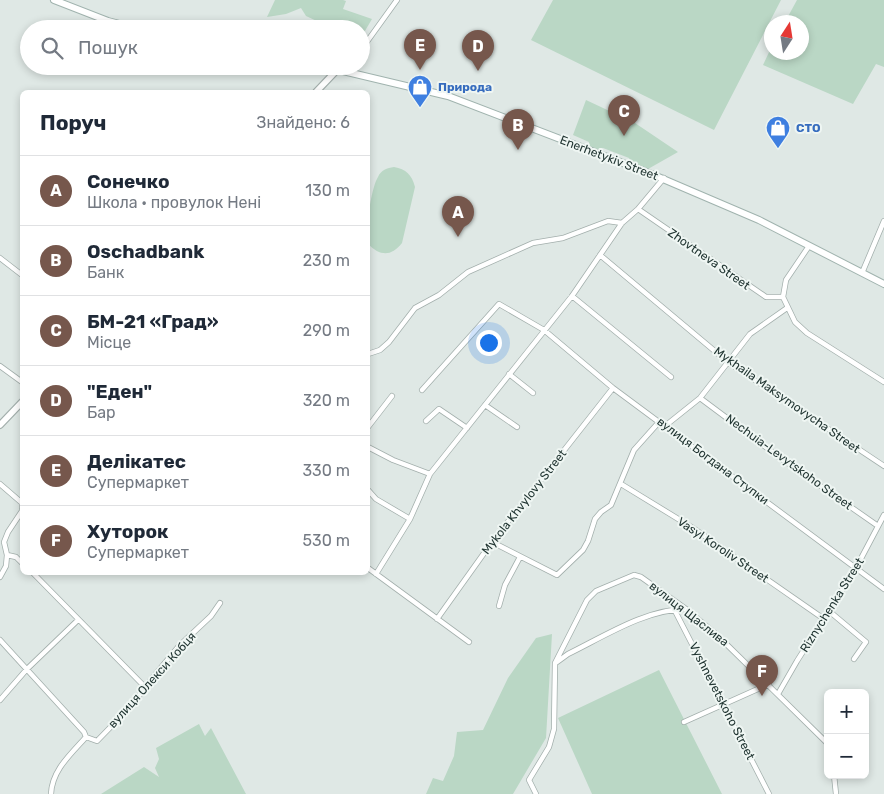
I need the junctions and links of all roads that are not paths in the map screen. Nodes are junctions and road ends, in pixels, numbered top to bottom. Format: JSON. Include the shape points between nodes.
{"nodes":[{"id":1,"x":54,"y":0,"type":"edge"},
{"id":2,"x":397,"y":0,"type":"edge"},
{"id":3,"x":105,"y":20,"type":"edge"},
{"id":4,"x":370,"y":38,"type":"edge"},
{"id":5,"x":332,"y":75,"type":"edge"},
{"id":6,"x":369,"y":75,"type":"edge"},
{"id":7,"x":318,"y":90,"type":"edge"},
{"id":8,"x":664,"y":178,"type":"junction"},
{"id":9,"x":638,"y":209,"type":"junction"},
{"id":10,"x":884,"y":221,"type":"edge"},
{"id":11,"x":622,"y":223,"type":"junction"},
{"id":12,"x":809,"y":246,"type":"junction"},
{"id":13,"x":600,"y":255,"type":"junction"},
{"id":14,"x":0,"y":258,"type":"edge"},
{"id":15,"x":20,"y":273,"type":"edge"},
{"id":16,"x":862,"y":273,"type":"junction"},
{"id":17,"x":884,"y":284,"type":"edge"},
{"id":18,"x":572,"y":296,"type":"junction"},
{"id":19,"x":783,"y":297,"type":"junction"},
{"id":20,"x":787,"y":308,"type":"junction"},
{"id":21,"x":544,"y":330,"type":"junction"},
{"id":22,"x":370,"y":353,"type":"edge"},
{"id":23,"x":729,"y":363,"type":"junction"},
{"id":24,"x":0,"y":366,"type":"edge"},
{"id":25,"x":509,"y":374,"type":"junction"},
{"id":26,"x":671,"y":377,"type":"dead end"},
{"id":27,"x":20,"y":381,"type":"edge"},
{"id":28,"x":884,"y":382,"type":"edge"},
{"id":29,"x":613,"y":388,"type":"junction"},
{"id":30,"x":422,"y":390,"type":"dead end"},
{"id":31,"x":533,"y":393,"type":"dead end"},
{"id":32,"x":392,"y":396,"type":"dead end"},
{"id":33,"x":700,"y":398,"type":"junction"},
{"id":34,"x":20,"y":404,"type":"edge"},
{"id":35,"x":484,"y":406,"type":"junction"},
{"id":36,"x":426,"y":421,"type":"dead end"},
{"id":37,"x":659,"y":422,"type":"junction"},
{"id":38,"x":370,"y":424,"type":"edge"},
{"id":39,"x":0,"y":425,"type":"edge"},
{"id":40,"x":665,"y":426,"type":"junction"},
{"id":41,"x":517,"y":427,"type":"dead end"},
{"id":42,"x":466,"y":428,"type":"junction"},
{"id":43,"x":370,"y":449,"type":"edge"},
{"id":44,"x":884,"y":466,"type":"edge"},
{"id":45,"x":430,"y":474,"type":"junction"},
{"id":46,"x":0,"y":484,"type":"edge"},
{"id":47,"x":621,"y":484,"type":"junction"},
{"id":48,"x":370,"y":492,"type":"edge"},
{"id":49,"x":20,"y":501,"type":"edge"},
{"id":50,"x":20,"y":513,"type":"edge"},
{"id":51,"x":884,"y":515,"type":"edge"},
{"id":52,"x":410,"y":519,"type":"junction"},
{"id":53,"x":878,"y":526,"type":"junction"},
{"id":54,"x":492,"y":542,"type":"junction"},
{"id":55,"x":7,"y":555,"type":"junction"},
{"id":56,"x":520,"y":557,"type":"junction"},
{"id":57,"x":20,"y":561,"type":"edge"},
{"id":58,"x":856,"y":568,"type":"junction"},
{"id":59,"x":370,"y":570,"type":"edge"},
{"id":60,"x":376,"y":574,"type":"junction"},
{"id":61,"x":35,"y":575,"type":"edge"},
{"id":62,"x":0,"y":577,"type":"edge"},
{"id":63,"x":884,"y":589,"type":"edge"},
{"id":64,"x":220,"y":603,"type":"dead end"},
{"id":65,"x":500,"y":606,"type":"dead end"},
{"id":66,"x":674,"y":609,"type":"junction"},
{"id":67,"x":686,"y":609,"type":"junction"},
{"id":68,"x":829,"y":611,"type":"junction"},
{"id":69,"x":437,"y":618,"type":"junction"},
{"id":70,"x":824,"y":619,"type":"junction"},
{"id":71,"x":78,"y":620,"type":"junction"},
{"id":72,"x":0,"y":640,"type":"edge"},
{"id":73,"x":469,"y":642,"type":"dead end"},
{"id":74,"x":854,"y":659,"type":"dead end"},
{"id":75,"x":556,"y":663,"type":"junction"},
{"id":76,"x":27,"y":669,"type":"junction"},
{"id":77,"x":768,"y":684,"type":"junction"},
{"id":78,"x":145,"y":687,"type":"junction"},
{"id":79,"x":778,"y":694,"type":"junction"},
{"id":80,"x":0,"y":700,"type":"edge"},
{"id":81,"x":724,"y":705,"type":"junction"},
{"id":82,"x":684,"y":722,"type":"dead end"},
{"id":83,"x":86,"y":737,"type":"junction"},
{"id":84,"x":824,"y":740,"type":"edge"},
{"id":85,"x":834,"y":779,"type":"edge"},
{"id":86,"x":51,"y":794,"type":"edge"},
{"id":87,"x":536,"y":794,"type":"edge"},
{"id":88,"x":769,"y":794,"type":"edge"},
{"id":89,"x":836,"y":794,"type":"edge"}],
"edges":[{"from":1,"to":3,"type":"main road"},
{"from":2,"to":4,"type":"street"},
{"from":5,"to":7,"type":"street"},
{"from":6,"to":8,"type":"main road","name":"Enerhetykiv Street","via":[[448,96]]},
{"from":8,"to":9,"type":"street"},
{"from":8,"to":12,"type":"main road","name":"Enerhetykiv Street"},
{"from":9,"to":11,"type":"street"},
{"from":9,"to":19,"type":"street","name":"Zhovtneva Street","via":[[766,297]]},
{"from":10,"to":16,"type":"street"},
{"from":11,"to":13,"type":"street"},
{"from":11,"to":22,"type":"street","via":[[608,221],[564,238],[533,243],[468,272],[415,308],[389,342]]},
{"from":12,"to":16,"type":"main road","name":"Enerhetykiv Street"},
{"from":12,"to":19,"type":"street","via":[[786,280]]},
{"from":13,"to":18,"type":"street"},
{"from":13,"to":23,"type":"street","name":"Mykhaila Maksymovycha Street"},
{"from":14,"to":15,"type":"street"},
{"from":16,"to":17,"type":"main road","name":"Enerhetykiv Street"},
{"from":18,"to":21,"type":"street"},
{"from":18,"to":26,"type":"street"},
{"from":19,"to":20,"type":"street"},
{"from":20,"to":23,"type":"street","via":[[750,334]]},
{"from":20,"to":28,"type":"street","via":[[807,333]]},
{"from":21,"to":25,"type":"street"},
{"from":21,"to":29,"type":"street","name":"вулиця Богдана Ступки"},
{"from":21,"to":30,"type":"street","name":"вулиця Богдана Ступки","via":[[499,304]]},
{"from":23,"to":33,"type":"street"},
{"from":23,"to":44,"type":"street","name":"Mykhaila Maksymovycha Street"},
{"from":24,"to":27,"type":"street"},
{"from":25,"to":31,"type":"street"},
{"from":25,"to":35,"type":"street"},
{"from":29,"to":37,"type":"street","name":"вулиця Богдана Ступки"},
{"from":29,"to":54,"type":"street","name":"Mykola Khvylovy Street"},
{"from":32,"to":38,"type":"street"},
{"from":33,"to":40,"type":"street"},
{"from":33,"to":53,"type":"street","name":"Nechuia-Levytskoho Street"},
{"from":34,"to":39,"type":"street"},
{"from":35,"to":41,"type":"street"},
{"from":35,"to":42,"type":"street"},
{"from":36,"to":42,"type":"street","via":[[439,409]]},
{"from":37,"to":40,"type":"street","name":"вулиця Богдана Ступки"},
{"from":37,"to":47,"type":"street","via":[[634,450]]},
{"from":40,"to":58,"type":"street","name":"вулиця Богдана Ступки"},
{"from":42,"to":45,"type":"street"},
{"from":43,"to":45,"type":"street"},
{"from":45,"to":52,"type":"street"},
{"from":46,"to":49,"type":"street"},
{"from":47,"to":56,"type":"street","via":[[611,505],[595,519],[583,550],[557,575]]},
{"from":47,"to":70,"type":"street","name":"Vasyl Koroliv Street","via":[[693,528]]},
{"from":48,"to":52,"type":"street"},
{"from":50,"to":55,"type":"street","via":[[4,542]]},
{"from":51,"to":53,"type":"street","name":"Riznychenka Street"},
{"from":52,"to":60,"type":"street"},
{"from":53,"to":58,"type":"street","name":"Riznychenka Street"},
{"from":54,"to":56,"type":"street"},
{"from":54,"to":69,"type":"street","name":"Mykola Khvylovy Street"},
{"from":55,"to":57,"type":"street"},
{"from":55,"to":62,"type":"street"},
{"from":56,"to":65,"type":"street","via":[[505,585]]},
{"from":58,"to":63,"type":"street","name":"вулиця Богдана Ступки"},
{"from":58,"to":68,"type":"street","name":"Riznychenka Street"},
{"from":59,"to":60,"type":"street"},
{"from":60,"to":69,"type":"street"},
{"from":61,"to":71,"type":"street"},
{"from":64,"to":78,"type":"street","name":"вулиця Олекси Кобця"},
{"from":66,"to":67,"type":"street"},
{"from":66,"to":75,"type":"street","via":[[643,618]]},
{"from":66,"to":81,"type":"street","name":"Vyshnevetskoho Street"},
{"from":67,"to":75,"type":"street","name":"вулиця Щаслива","via":[[634,575],[596,591],[587,600]]},
{"from":67,"to":77,"type":"street","name":"вулиця Щаслива"},
{"from":68,"to":70,"type":"street","name":"Riznychenka Street"},
{"from":68,"to":74,"type":"street","via":[[866,642]]},
{"from":69,"to":73,"type":"street"},
{"from":70,"to":79,"type":"street","name":"Riznychenka Street"},
{"from":71,"to":76,"type":"street"},
{"from":71,"to":78,"type":"street"},
{"from":72,"to":76,"type":"street"},
{"from":75,"to":87,"type":"street","via":[[554,729],[548,747],[529,780]]},
{"from":76,"to":80,"type":"street"},
{"from":76,"to":83,"type":"street"},
{"from":77,"to":79,"type":"street","name":"вулиця Щаслива"},
{"from":77,"to":81,"type":"street"},
{"from":78,"to":83,"type":"street","name":"вулиця Олекси Кобця","via":[[136,702],[97,741]]},
{"from":79,"to":84,"type":"street","name":"вулиця Щаслива"},
{"from":81,"to":82,"type":"street"},
{"from":81,"to":88,"type":"street","name":"Vyshnevetskoho Street"},
{"from":83,"to":86,"type":"street","via":[[57,770]]},
{"from":85,"to":89,"type":"street"}]}
